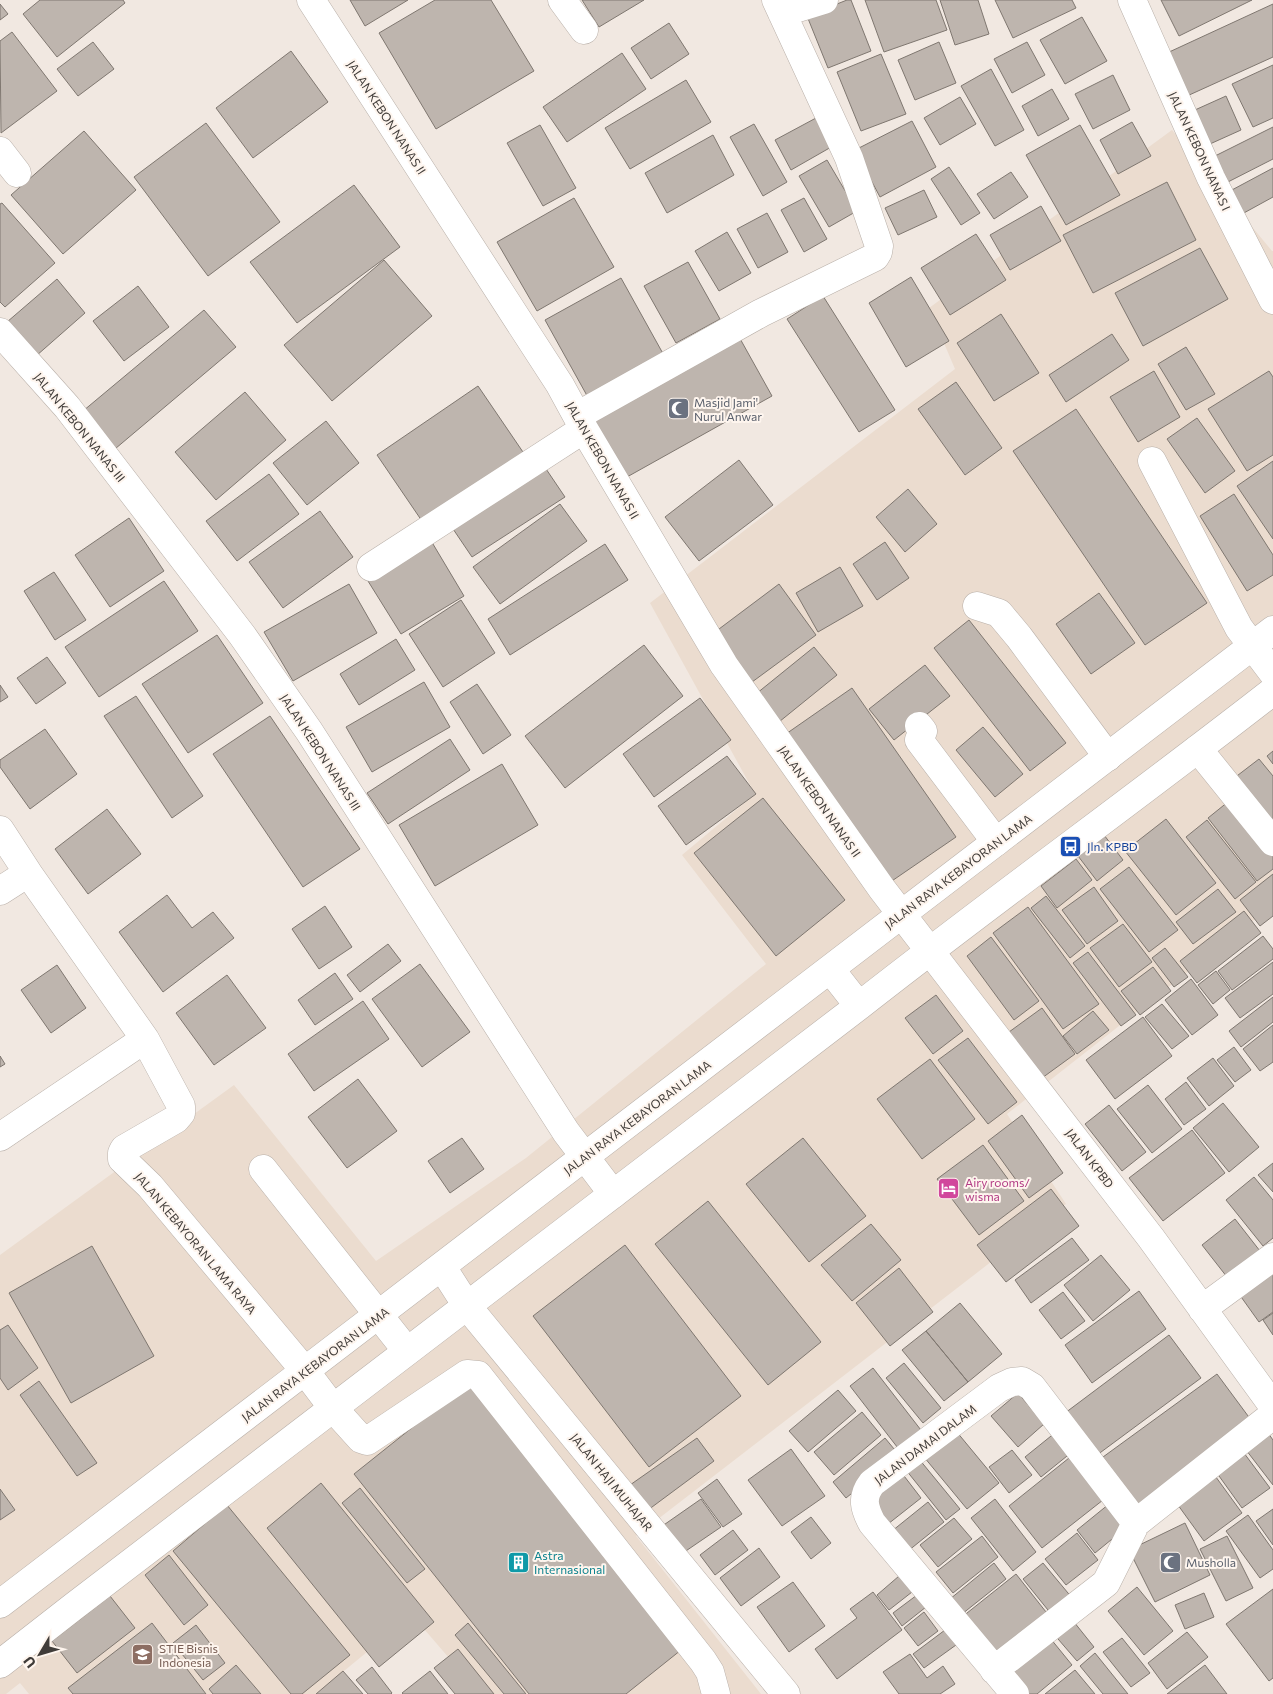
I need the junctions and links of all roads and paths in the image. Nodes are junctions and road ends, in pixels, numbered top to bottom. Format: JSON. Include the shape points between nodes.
{"nodes":[{"id":1,"x":311,"y":0,"type":"edge"},
{"id":2,"x":562,"y":0,"type":"edge"},
{"id":3,"x":824,"y":0,"type":"edge"},
{"id":4,"x":1132,"y":0,"type":"edge"},
{"id":5,"x":779,"y":7,"type":"edge"},
{"id":6,"x":584,"y":30,"type":"dead end"},
{"id":7,"x":0,"y":151,"type":"edge"},
{"id":8,"x":17,"y":172,"type":"dead end"},
{"id":9,"x":1273,"y":300,"type":"edge"},
{"id":10,"x":0,"y":332,"type":"edge"},
{"id":11,"x":580,"y":423,"type":"junction"},
{"id":12,"x":1152,"y":461,"type":"dead end"},
{"id":13,"x":371,"y":567,"type":"dead end"},
{"id":14,"x":977,"y":606,"type":"dead end"},
{"id":15,"x":1263,"y":638,"type":"edge"},
{"id":16,"x":1273,"y":673,"type":"edge"},
{"id":17,"x":1273,"y":691,"type":"edge"},
{"id":18,"x":918,"y":726,"type":"dead end"},
{"id":19,"x":1198,"y":749,"type":"junction"},
{"id":20,"x":1108,"y":757,"type":"junction"},
{"id":21,"x":0,"y":830,"type":"edge"},
{"id":22,"x":996,"y":842,"type":"junction"},
{"id":23,"x":1273,"y":842,"type":"edge"},
{"id":24,"x":28,"y":872,"type":"junction"},
{"id":25,"x":0,"y":891,"type":"edge"},
{"id":26,"x":902,"y":914,"type":"junction"},
{"id":27,"x":930,"y":950,"type":"junction"},
{"id":28,"x":830,"y":969,"type":"junction"},
{"id":29,"x":859,"y":1006,"type":"junction"},
{"id":30,"x":145,"y":1039,"type":"junction"},
{"id":31,"x":0,"y":1137,"type":"edge"},
{"id":32,"x":584,"y":1158,"type":"junction"},
{"id":33,"x":263,"y":1169,"type":"dead end"},
{"id":34,"x":613,"y":1194,"type":"junction"},
{"id":35,"x":1273,"y":1257,"type":"edge"},
{"id":36,"x":442,"y":1267,"type":"junction"},
{"id":37,"x":467,"y":1306,"type":"junction"},
{"id":38,"x":1202,"y":1309,"type":"junction"},
{"id":39,"x":379,"y":1315,"type":"junction"},
{"id":40,"x":407,"y":1351,"type":"junction"},
{"id":41,"x":305,"y":1371,"type":"junction"},
{"id":42,"x":1273,"y":1406,"type":"edge"},
{"id":43,"x":333,"y":1408,"type":"junction"},
{"id":44,"x":1273,"y":1416,"type":"edge"},
{"id":45,"x":1136,"y":1523,"type":"junction"},
{"id":46,"x":0,"y":1604,"type":"edge"},
{"id":47,"x":0,"y":1664,"type":"edge"},
{"id":48,"x":994,"y":1670,"type":"junction"},
{"id":49,"x":716,"y":1694,"type":"edge"},
{"id":50,"x":786,"y":1694,"type":"edge"},
{"id":51,"x":1015,"y":1694,"type":"edge"}],
"edges":[{"from":1,"to":11,"type":"street","name":"JALAN KEBON NANAS II","via":[[560,386]]},
{"from":2,"to":6,"type":"street"},
{"from":3,"to":5,"type":"street"},
{"from":4,"to":9,"type":"street","name":"JALAN KEBON NANAS I","via":[[1211,178]]},
{"from":5,"to":11,"type":"street","via":[[849,158],[879,246],[878,252],[875,257],[761,313]]},
{"from":7,"to":8,"type":"street"},
{"from":10,"to":32,"type":"street","name":"JALAN KEBON NANAS III","via":[[67,407],[242,635],[309,731]]},
{"from":11,"to":13,"type":"street"},
{"from":11,"to":26,"type":"street","name":"JALAN KEBON NANAS II","via":[[724,665]]},
{"from":12,"to":15,"type":"street","via":[[1239,628]]},
{"from":14,"to":20,"type":"street","via":[[999,613]]},
{"from":15,"to":16,"type":"street"},
{"from":15,"to":20,"type":"street","name":"JALAN RAYA KEBAYORAN LAMA"},
{"from":17,"to":19,"type":"street"},
{"from":18,"to":22,"type":"street","via":[[923,731],[919,740]]},
{"from":19,"to":23,"type":"street"},
{"from":19,"to":27,"type":"street"},
{"from":20,"to":22,"type":"street","name":"JALAN RAYA KEBAYORAN LAMA"},
{"from":21,"to":24,"type":"street","name":"JALAN KEBAYORAN LAMA RAYA"},
{"from":22,"to":26,"type":"street","name":"JALAN RAYA KEBAYORAN LAMA"},
{"from":24,"to":25,"type":"street"},
{"from":24,"to":30,"type":"street","name":"JALAN KEBAYORAN LAMA RAYA"},
{"from":26,"to":27,"type":"street","name":"JALAN KPBD"},
{"from":26,"to":28,"type":"street","name":"JALAN RAYA KEBAYORAN LAMA"},
{"from":27,"to":29,"type":"street"},
{"from":27,"to":38,"type":"street","name":"JALAN KPBD"},
{"from":28,"to":29,"type":"street"},
{"from":28,"to":32,"type":"street","name":"JALAN RAYA KEBAYORAN LAMA"},
{"from":29,"to":34,"type":"street"},
{"from":30,"to":31,"type":"street"},
{"from":30,"to":41,"type":"street","name":"JALAN KEBAYORAN LAMA RAYA","via":[[181,1106],[181,1113],[124,1150],[122,1159],[150,1186]]},
{"from":32,"to":34,"type":"street","name":"JALAN KEBON NANAS III"},
{"from":32,"to":36,"type":"street","name":"JALAN RAYA KEBAYORAN LAMA"},
{"from":33,"to":39,"type":"street"},
{"from":34,"to":37,"type":"street"},
{"from":35,"to":38,"type":"street"},
{"from":36,"to":37,"type":"street","name":"JALAN HAJI MUHAJAR"},
{"from":36,"to":39,"type":"street","name":"JALAN RAYA KEBAYORAN LAMA"},
{"from":37,"to":40,"type":"street"},
{"from":37,"to":50,"type":"street","name":"JALAN HAJI MUHAJAR"},
{"from":38,"to":42,"type":"street","name":"JALAN KPBD"},
{"from":39,"to":40,"type":"street"},
{"from":39,"to":41,"type":"street","name":"JALAN RAYA KEBAYORAN LAMA"},
{"from":40,"to":43,"type":"street"},
{"from":41,"to":43,"type":"street","name":"JALAN KEBAYORAN LAMA RAYA"},
{"from":41,"to":46,"type":"street","name":"JALAN RAYA KEBAYORAN LAMA"},
{"from":43,"to":47,"type":"street"},
{"from":43,"to":49,"type":"street","name":"JALAN KEBAYORAN LAMA RAYA","via":[[361,1439],[367,1440],[468,1374],[478,1376],[703,1660]]},
{"from":44,"to":45,"type":"street"},
{"from":45,"to":48,"type":"street","via":[[1106,1583]]},
{"from":45,"to":48,"type":"street","name":"JALAN DAMAI DALAM","via":[[1032,1387],[1022,1381],[999,1388],[872,1484],[864,1497],[872,1522]]},
{"from":48,"to":51,"type":"street","name":"JALAN DAMAI DALAM"}]}
